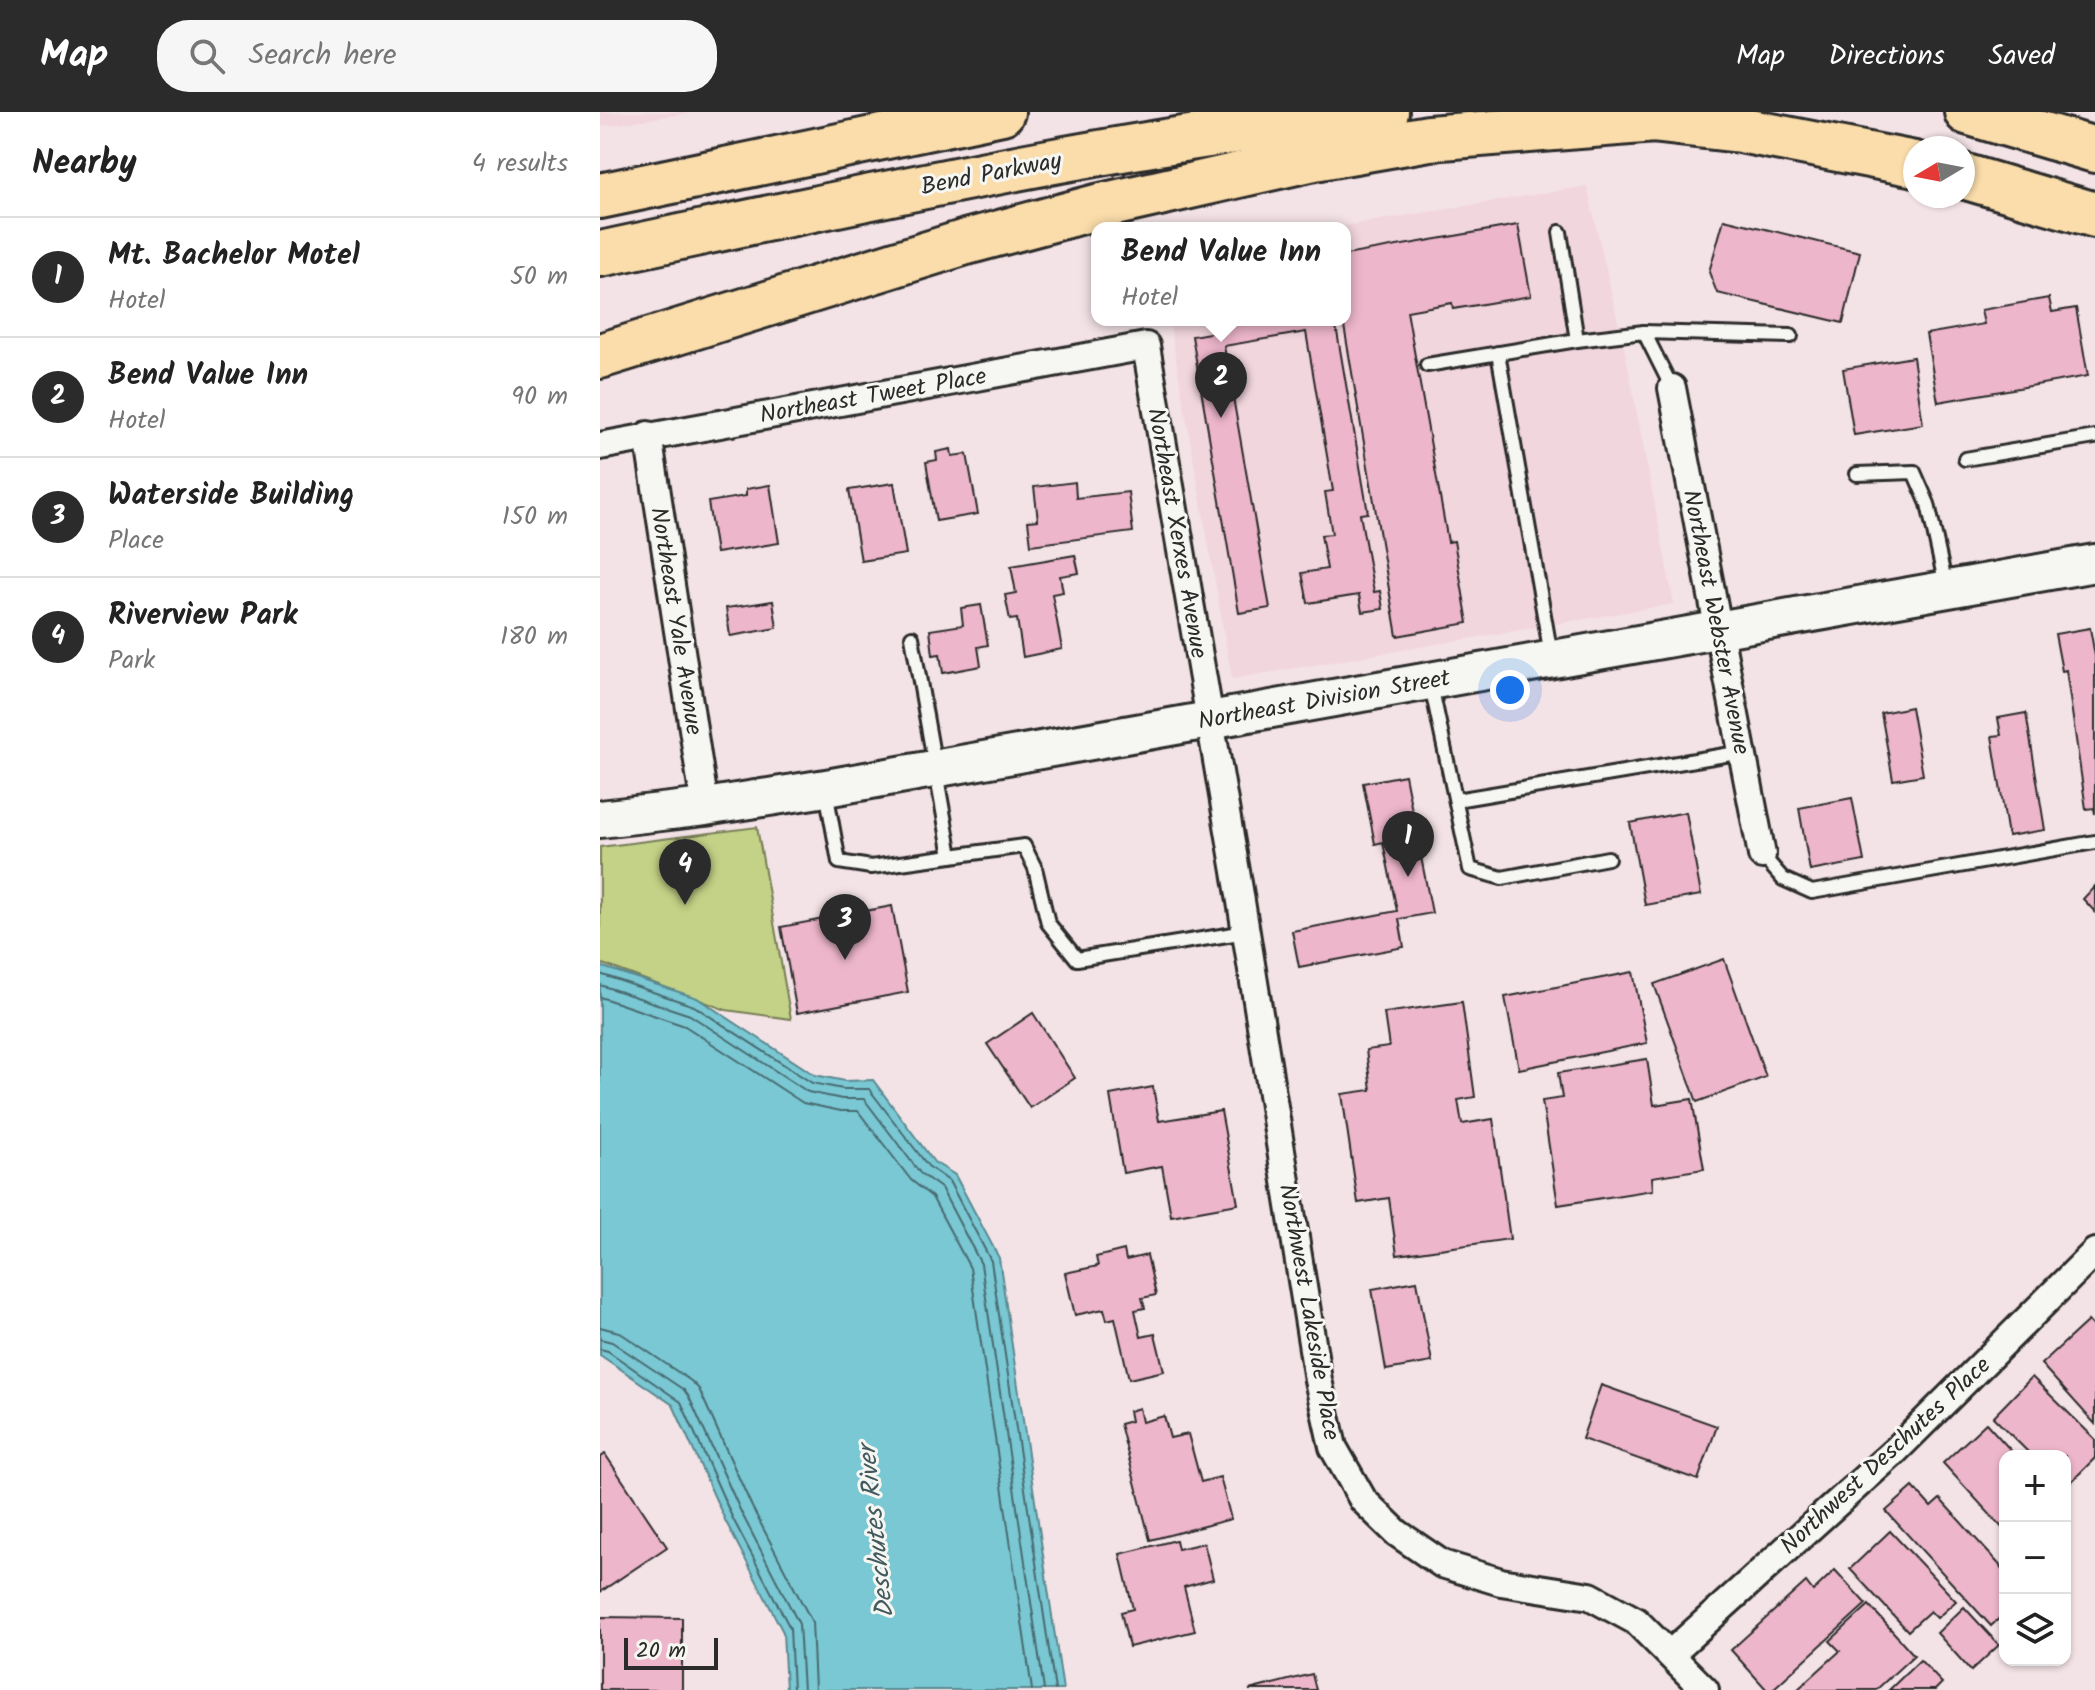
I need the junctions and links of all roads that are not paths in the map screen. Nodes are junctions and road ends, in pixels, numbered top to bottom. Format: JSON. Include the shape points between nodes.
{"nodes":[{"id":1,"x":1002,"y":112,"type":"edge"},
{"id":2,"x":1386,"y":112,"type":"edge"},
{"id":3,"x":1563,"y":112,"type":"edge"},
{"id":4,"x":1967,"y":112,"type":"edge"},
{"id":5,"x":1655,"y":120,"type":"junction"},
{"id":6,"x":2095,"y":150,"type":"edge"},
{"id":7,"x":1903,"y":162,"type":"edge"},
{"id":8,"x":1975,"y":180,"type":"edge"},
{"id":9,"x":600,"y":196,"type":"edge"},
{"id":10,"x":2095,"y":215,"type":"edge"},
{"id":11,"x":1560,"y":232,"type":"dead end"},
{"id":12,"x":600,"y":254,"type":"edge"},
{"id":13,"x":1644,"y":332,"type":"junction"},
{"id":14,"x":1791,"y":336,"type":"dead end"},
{"id":15,"x":1577,"y":340,"type":"junction"},
{"id":16,"x":1146,"y":346,"type":"joint"},
{"id":17,"x":1498,"y":353,"type":"junction"},
{"id":18,"x":600,"y":356,"type":"edge"},
{"id":19,"x":1427,"y":365,"type":"dead end"},
{"id":20,"x":1672,"y":388,"type":"joint"},
{"id":21,"x":648,"y":435,"type":"junction"},
{"id":22,"x":2095,"y":437,"type":"edge"},
{"id":23,"x":600,"y":446,"type":"edge"},
{"id":24,"x":1965,"y":459,"type":"dead end"},
{"id":25,"x":1857,"y":474,"type":"dead end"},
{"id":26,"x":2095,"y":563,"type":"edge"},
{"id":27,"x":1947,"y":589,"type":"junction"},
{"id":28,"x":1717,"y":629,"type":"junction"},
{"id":29,"x":912,"y":637,"type":"dead end"},
{"id":30,"x":1552,"y":658,"type":"junction"},
{"id":31,"x":1430,"y":679,"type":"junction"},
{"id":32,"x":1210,"y":720,"type":"junction"},
{"id":33,"x":1743,"y":752,"type":"junction"},
{"id":34,"x":937,"y":768,"type":"junction"},
{"id":35,"x":826,"y":788,"type":"junction"},
{"id":36,"x":1456,"y":800,"type":"junction"},
{"id":37,"x":705,"y":807,"type":"junction"},
{"id":38,"x":600,"y":819,"type":"edge"},
{"id":39,"x":2095,"y":842,"type":"edge"},
{"id":40,"x":1762,"y":855,"type":"joint"},
{"id":41,"x":951,"y":856,"type":"junction"},
{"id":42,"x":1608,"y":858,"type":"dead end"},
{"id":43,"x":1246,"y":932,"type":"junction"},
{"id":44,"x":2095,"y":1252,"type":"edge"},
{"id":45,"x":1670,"y":1654,"type":"junction"},
{"id":46,"x":1705,"y":1690,"type":"edge"}],
"edges":[{"from":1,"to":9,"type":"highway"},
{"from":2,"to":12,"type":"highway","name":"Bend Parkway","via":[[1099,151]]},
{"from":3,"to":5,"type":"highway"},
{"from":4,"to":6,"type":"highway"},
{"from":5,"to":7,"type":"highway","via":[[1740,130]]},
{"from":5,"to":18,"type":"highway","via":[[1429,138],[1298,161],[966,242]]},
{"from":8,"to":10,"type":"highway"},
{"from":11,"to":15,"type":"lane"},
{"from":13,"to":14,"type":"lane"},
{"from":13,"to":15,"type":"lane"},
{"from":13,"to":20,"type":"lane"},
{"from":15,"to":17,"type":"lane"},
{"from":16,"to":21,"type":"street","name":"Northeast Tweet Place"},
{"from":16,"to":32,"type":"street","name":"Northeast Xerxes Avenue"},
{"from":17,"to":19,"type":"lane"},
{"from":17,"to":30,"type":"lane"},
{"from":20,"to":28,"type":"street","name":"Northeast Webster Avenue"},
{"from":21,"to":23,"type":"street","name":"Northeast Tweet Place"},
{"from":21,"to":37,"type":"street","name":"Northeast Yale Avenue"},
{"from":22,"to":24,"type":"lane"},
{"from":25,"to":27,"type":"lane","via":[[1914,472],[1928,504]]},
{"from":26,"to":27,"type":"main road","name":"Northeast Division Street"},
{"from":27,"to":28,"type":"main road","name":"Northeast Division Street"},
{"from":28,"to":30,"type":"main road","name":"Northeast Division Street"},
{"from":28,"to":33,"type":"street","name":"Northeast Webster Avenue"},
{"from":29,"to":34,"type":"lane"},
{"from":30,"to":31,"type":"main road","name":"Northeast Division Street"},
{"from":31,"to":32,"type":"main road","name":"Northeast Division Street"},
{"from":31,"to":36,"type":"lane"},
{"from":32,"to":34,"type":"main road","name":"Northeast Division Street"},
{"from":32,"to":43,"type":"street","name":"Northwest Lakeside Place"},
{"from":33,"to":36,"type":"lane"},
{"from":33,"to":40,"type":"street","name":"Northeast Webster Avenue"},
{"from":34,"to":35,"type":"main road","name":"Northeast Division Street"},
{"from":34,"to":41,"type":"lane"},
{"from":35,"to":37,"type":"main road","name":"Northeast Division Street"},
{"from":35,"to":41,"type":"lane","via":[[839,862],[871,867]]},
{"from":36,"to":42,"type":"lane","via":[[1470,869],[1502,878]]},
{"from":37,"to":38,"type":"main road","name":"Northeast Division Street"},
{"from":39,"to":40,"type":"lane","via":[[1812,892],[1783,879]]},
{"from":41,"to":43,"type":"lane","via":[[1024,846],[1048,923],[1077,959]]},
{"from":43,"to":45,"type":"street","name":"Northwest Lakeside Place","via":[[1318,1380],[1333,1447],[1363,1500],[1397,1533],[1442,1564],[1501,1582],[1590,1596],[1636,1621]]},
{"from":44,"to":45,"type":"street","name":"Northwest Deschutes Place","via":[[1896,1450]]},
{"from":45,"to":46,"type":"street","name":"Northwest Lakeside Place"}]}
